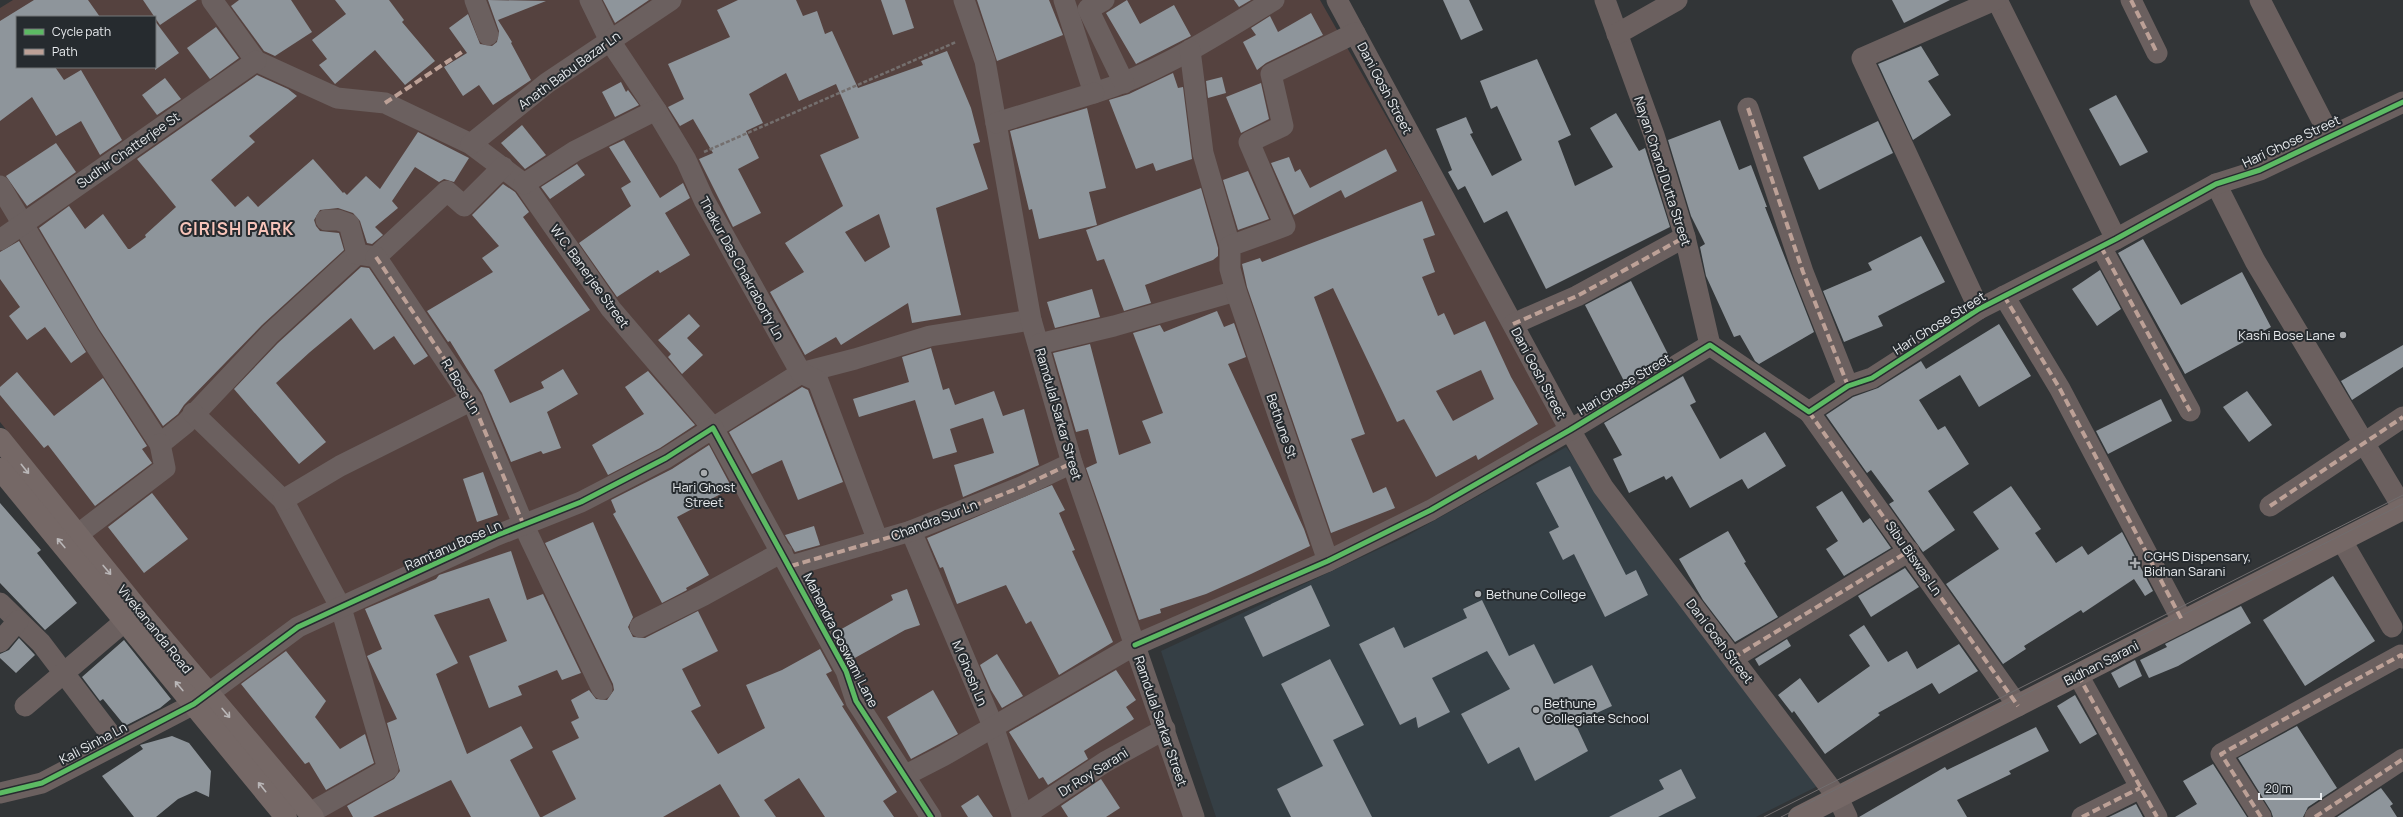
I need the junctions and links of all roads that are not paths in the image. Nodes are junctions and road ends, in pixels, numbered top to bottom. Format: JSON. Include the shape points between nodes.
{"nodes":[{"id":1,"x":212,"y":0,"type":"edge"},
{"id":2,"x":475,"y":0,"type":"edge"},
{"id":3,"x":590,"y":0,"type":"edge"},
{"id":4,"x":671,"y":0,"type":"edge"},
{"id":5,"x":964,"y":0,"type":"edge"},
{"id":6,"x":1064,"y":0,"type":"edge"},
{"id":7,"x":1104,"y":0,"type":"edge"},
{"id":8,"x":1274,"y":0,"type":"edge"},
{"id":9,"x":1337,"y":0,"type":"edge"},
{"id":10,"x":1605,"y":0,"type":"edge"},
{"id":11,"x":1677,"y":0,"type":"edge"},
{"id":12,"x":1996,"y":0,"type":"edge"},
{"id":13,"x":2131,"y":0,"type":"edge"},
{"id":14,"x":2260,"y":0,"type":"edge"},
{"id":15,"x":1355,"y":33,"type":"junction"},
{"id":16,"x":1617,"y":34,"type":"junction"},
{"id":17,"x":488,"y":35,"type":"dead end"},
{"id":18,"x":610,"y":41,"type":"junction"},
{"id":19,"x":1190,"y":50,"type":"junction"},
{"id":20,"x":2157,"y":53,"type":"dead end"},
{"id":21,"x":256,"y":61,"type":"junction"},
{"id":22,"x":1124,"y":83,"type":"junction"},
{"id":23,"x":1094,"y":93,"type":"junction"},
{"id":24,"x":2403,"y":102,"type":"edge"},
{"id":25,"x":1748,"y":108,"type":"dead end"},
{"id":26,"x":656,"y":110,"type":"junction"},
{"id":27,"x":996,"y":123,"type":"junction"},
{"id":28,"x":2330,"y":136,"type":"junction"},
{"id":29,"x":471,"y":144,"type":"junction"},
{"id":30,"x":504,"y":167,"type":"junction"},
{"id":31,"x":524,"y":184,"type":"junction"},
{"id":32,"x":2216,"y":184,"type":"junction"},
{"id":33,"x":0,"y":186,"type":"edge"},
{"id":34,"x":326,"y":220,"type":"dead end"},
{"id":35,"x":22,"y":224,"type":"junction"},
{"id":36,"x":1685,"y":237,"type":"junction"},
{"id":37,"x":0,"y":240,"type":"edge"},
{"id":38,"x":2109,"y":243,"type":"junction"},
{"id":39,"x":1230,"y":246,"type":"junction"},
{"id":40,"x":366,"y":256,"type":"junction"},
{"id":41,"x":1236,"y":290,"type":"junction"},
{"id":42,"x":2004,"y":296,"type":"junction"},
{"id":43,"x":1979,"y":309,"type":"junction"},
{"id":44,"x":1031,"y":320,"type":"junction"},
{"id":45,"x":1513,"y":324,"type":"junction"},
{"id":46,"x":1039,"y":344,"type":"junction"},
{"id":47,"x":1710,"y":345,"type":"junction"},
{"id":48,"x":801,"y":373,"type":"junction"},
{"id":49,"x":1848,"y":386,"type":"junction"},
{"id":50,"x":472,"y":400,"type":"junction"},
{"id":51,"x":2190,"y":411,"type":"dead end"},
{"id":52,"x":1809,"y":412,"type":"junction"},
{"id":53,"x":193,"y":413,"type":"junction"},
{"id":54,"x":2403,"y":417,"type":"edge"},
{"id":55,"x":713,"y":428,"type":"junction"},
{"id":56,"x":1570,"y":430,"type":"junction"},
{"id":57,"x":0,"y":439,"type":"edge"},
{"id":58,"x":2364,"y":443,"type":"junction"},
{"id":59,"x":160,"y":444,"type":"junction"},
{"id":60,"x":1072,"y":463,"type":"junction"},
{"id":61,"x":3,"y":478,"type":"edge"},
{"id":62,"x":283,"y":500,"type":"junction"},
{"id":63,"x":2270,"y":506,"type":"dead end"},
{"id":64,"x":2403,"y":509,"type":"edge"},
{"id":65,"x":524,"y":526,"type":"junction"},
{"id":66,"x":911,"y":531,"type":"junction"},
{"id":67,"x":77,"y":535,"type":"junction"},
{"id":68,"x":878,"y":541,"type":"junction"},
{"id":69,"x":2342,"y":541,"type":"junction"},
{"id":70,"x":1909,"y":551,"type":"junction"},
{"id":71,"x":786,"y":559,"type":"junction"},
{"id":72,"x":1328,"y":561,"type":"junction"},
{"id":73,"x":0,"y":603,"type":"edge"},
{"id":74,"x":341,"y":608,"type":"junction"},
{"id":75,"x":18,"y":621,"type":"junction"},
{"id":76,"x":125,"y":621,"type":"junction"},
{"id":77,"x":2183,"y":622,"type":"junction"},
{"id":78,"x":640,"y":627,"type":"dead end"},
{"id":79,"x":2392,"y":627,"type":"dead end"},
{"id":80,"x":0,"y":642,"type":"edge"},
{"id":81,"x":1135,"y":645,"type":"junction"},
{"id":82,"x":1733,"y":658,"type":"junction"},
{"id":83,"x":2403,"y":658,"type":"edge"},
{"id":84,"x":64,"y":675,"type":"junction"},
{"id":85,"x":2078,"y":675,"type":"junction"},
{"id":86,"x":602,"y":689,"type":"dead end"},
{"id":87,"x":202,"y":699,"type":"junction"},
{"id":88,"x":25,"y":706,"type":"dead end"},
{"id":89,"x":2018,"y":706,"type":"junction"},
{"id":90,"x":993,"y":726,"type":"junction"},
{"id":91,"x":1165,"y":729,"type":"junction"},
{"id":92,"x":117,"y":743,"type":"junction"},
{"id":93,"x":2403,"y":759,"type":"edge"},
{"id":94,"x":906,"y":775,"type":"junction"},
{"id":95,"x":2140,"y":788,"type":"junction"},
{"id":96,"x":0,"y":793,"type":"edge"},
{"id":97,"x":1838,"y":798,"type":"junction"},
{"id":98,"x":312,"y":815,"type":"edge"},
{"id":99,"x":286,"y":817,"type":"edge"},
{"id":100,"x":931,"y":817,"type":"edge"},
{"id":101,"x":1023,"y":817,"type":"edge"},
{"id":102,"x":1194,"y":817,"type":"edge"},
{"id":103,"x":1799,"y":817,"type":"edge"},
{"id":104,"x":1847,"y":817,"type":"edge"},
{"id":105,"x":2082,"y":817,"type":"edge"},
{"id":106,"x":2156,"y":817,"type":"edge"},
{"id":107,"x":2261,"y":817,"type":"edge"},
{"id":108,"x":2315,"y":817,"type":"edge"}],
"edges":[{"from":1,"to":21,"type":"street","name":"W.C. Banerjee Street"},
{"from":2,"to":17,"type":"street"},
{"from":3,"to":18,"type":"street","name":"Thakur Das Chakraborty Ln"},
{"from":4,"to":18,"type":"street","name":"Anath Babu Bazar Ln"},
{"from":5,"to":27,"type":"street","name":"Ramdulal Sarkar Street","via":[[985,61]]},
{"from":6,"to":23,"type":"street"},
{"from":7,"to":22,"type":"street","via":[[1088,9]]},
{"from":8,"to":19,"type":"street"},
{"from":9,"to":15,"type":"street","name":"Dani Gosh Street"},
{"from":10,"to":16,"type":"street","name":"Nayan Chand Dutta Street"},
{"from":11,"to":16,"type":"street"},
{"from":12,"to":38,"type":"street"},
{"from":12,"to":43,"type":"street","via":[[1862,58]]},
{"from":13,"to":20,"type":"street"},
{"from":14,"to":28,"type":"street"},
{"from":15,"to":39,"type":"street","via":[[1271,74],[1283,126],[1250,142],[1285,226]]},
{"from":15,"to":45,"type":"street","name":"Dani Gosh Street"},
{"from":16,"to":36,"type":"street","name":"Nayan Chand Dutta Street","via":[[1654,135]]},
{"from":18,"to":26,"type":"street","name":"Thakur Das Chakraborty Ln"},
{"from":18,"to":29,"type":"street","name":"Anath Babu Bazar Ln","via":[[547,83]]},
{"from":19,"to":22,"type":"street"},
{"from":19,"to":39,"type":"street","name":"Bethune St","via":[[1203,153]]},
{"from":21,"to":29,"type":"street","name":"W.C. Banerjee Street","via":[[338,98],[385,103]]},
{"from":21,"to":35,"type":"street","name":"Sudhir Chatterjee St"},
{"from":22,"to":23,"type":"street"},
{"from":23,"to":27,"type":"street"},
{"from":24,"to":28,"type":"street","name":"Hari Ghose Street"},
{"from":25,"to":49,"type":"street","via":[[1802,272]]},
{"from":26,"to":31,"type":"street","via":[[575,151]]},
{"from":26,"to":48,"type":"street","name":"Thakur Das Chakraborty Ln","via":[[686,160],[704,200]]},
{"from":27,"to":44,"type":"street","name":"Ramdulal Sarkar Street"},
{"from":28,"to":32,"type":"street","name":"Hari Ghose Street","via":[[2260,170]]},
{"from":29,"to":30,"type":"street","name":"W.C. Banerjee Street"},
{"from":30,"to":31,"type":"street","name":"W.C. Banerjee Street"},
{"from":30,"to":40,"type":"street","via":[[464,206],[447,191]]},
{"from":31,"to":55,"type":"street","name":"W.C. Banerjee Street","via":[[611,309]]},
{"from":32,"to":38,"type":"street","name":"Hari Ghose Street"},
{"from":32,"to":58,"type":"street","via":[[2255,261]]},
{"from":33,"to":35,"type":"street"},
{"from":34,"to":40,"type":"street","name":"R. Bose Ln","via":[[338,220],[349,224]]},
{"from":35,"to":37,"type":"street","name":"Sudhir Chatterjee St"},
{"from":35,"to":59,"type":"street","via":[[89,335]]},
{"from":36,"to":45,"type":"street","via":[[1577,296]]},
{"from":36,"to":47,"type":"street","name":"Nayan Chand Dutta Street"},
{"from":38,"to":42,"type":"street","name":"Hari Ghose Street"},
{"from":38,"to":51,"type":"street"},
{"from":39,"to":41,"type":"street","name":"Bethune St","via":[[1230,268]]},
{"from":40,"to":50,"type":"street","name":"R. Bose Ln"},
{"from":40,"to":53,"type":"street","via":[[270,334]]},
{"from":41,"to":46,"type":"street","via":[[1114,326]]},
{"from":41,"to":72,"type":"street","name":"Bethune St"},
{"from":42,"to":43,"type":"street","name":"Hari Ghose Street"},
{"from":42,"to":77,"type":"street","via":[[2060,389]]},
{"from":43,"to":49,"type":"street","name":"Hari Ghose Street","via":[[1872,378]]},
{"from":44,"to":46,"type":"street","name":"Ramdulal Sarkar Street"},
{"from":44,"to":48,"type":"street","via":[[930,336]]},
{"from":45,"to":56,"type":"street","name":"Dani Gosh Street"},
{"from":46,"to":60,"type":"street","name":"Ramdulal Sarkar Street"},
{"from":47,"to":52,"type":"street"},
{"from":47,"to":56,"type":"street","name":"Hari Ghose Street"},
{"from":48,"to":55,"type":"street"},
{"from":48,"to":68,"type":"street","via":[[818,381]]},
{"from":49,"to":52,"type":"street","name":"Hari Ghose Street"},
{"from":50,"to":62,"type":"street","via":[[340,466]]},
{"from":50,"to":65,"type":"street","name":"R. Bose Ln"},
{"from":52,"to":70,"type":"street","name":"Sibu Biswas Ln"},
{"from":53,"to":59,"type":"street","via":[[186,423]]},
{"from":53,"to":62,"type":"street"},
{"from":54,"to":58,"type":"street"},
{"from":55,"to":65,"type":"street","name":"Ramtanu Bose Ln","via":[[659,462],[581,502]]},
{"from":55,"to":71,"type":"street","name":"Mahendra Goswami Lane"},
{"from":56,"to":72,"type":"street","name":"Hari Ghose Street","via":[[1431,510]]},
{"from":56,"to":82,"type":"street","name":"Dani Gosh Street","via":[[1604,486]]},
{"from":57,"to":67,"type":"main road","name":"Vivekananda Road","one_way":true},
{"from":58,"to":63,"type":"street"},
{"from":58,"to":64,"type":"street"},
{"from":59,"to":67,"type":"street","via":[[165,468]]},
{"from":60,"to":66,"type":"street","name":"Chandra Sur Ln","via":[[1021,487]]},
{"from":60,"to":81,"type":"street","name":"Ramdulal Sarkar Street"},
{"from":76,"to":61,"type":"main road","name":"Vivekananda Road","one_way":true},
{"from":62,"to":74,"type":"street"},
{"from":64,"to":69,"type":"main road","name":"Bidhan Sarani"},
{"from":65,"to":74,"type":"street","name":"Ramtanu Bose Ln","via":[[495,536]]},
{"from":65,"to":86,"type":"street","name":"R. Bose Ln"},
{"from":66,"to":68,"type":"street","name":"Chandra Sur Ln"},
{"from":66,"to":90,"type":"street","name":"M Ghosh Ln"},
{"from":67,"to":87,"type":"main road","name":"Vivekananda Road","one_way":true},
{"from":68,"to":71,"type":"street","name":"Chandra Sur Ln"},
{"from":69,"to":77,"type":"main road","name":"Bidhan Sarani"},
{"from":69,"to":79,"type":"street"},
{"from":70,"to":82,"type":"street"},
{"from":70,"to":89,"type":"street","name":"Sibu Biswas Ln"},
{"from":71,"to":78,"type":"street","name":"Chandra Sur Ln"},
{"from":71,"to":94,"type":"street","name":"Mahendra Goswami Lane","via":[[846,671],[856,701]]},
{"from":72,"to":81,"type":"street","name":"Hari Ghose Street"},
{"from":73,"to":75,"type":"street"},
{"from":74,"to":87,"type":"street","name":"Ramtanu Bose Ln","via":[[298,627]]},
{"from":74,"to":98,"type":"street","via":[[388,769]]},
{"from":75,"to":80,"type":"street"},
{"from":75,"to":84,"type":"street","via":[[41,644]]},
{"from":76,"to":84,"type":"street"},
{"from":87,"to":76,"type":"main road","name":"Vivekananda Road","one_way":true},
{"from":77,"to":85,"type":"main road","name":"Bidhan Sarani"},
{"from":81,"to":90,"type":"street"},
{"from":81,"to":91,"type":"street","name":"Ramdulal Sarkar Street"},
{"from":82,"to":97,"type":"street","name":"Dani Gosh Street"},
{"from":83,"to":107,"type":"street","via":[[2401,655],[2221,754]]},
{"from":84,"to":88,"type":"street"},
{"from":84,"to":92,"type":"street"},
{"from":85,"to":89,"type":"main road","name":"Bidhan Sarani"},
{"from":85,"to":95,"type":"street"},
{"from":87,"to":92,"type":"street","name":"Kali Sinha Ln"},
{"from":87,"to":98,"type":"main road","name":"Vivekananda Road","one_way":true},
{"from":99,"to":87,"type":"main road","name":"Vivekananda Road","one_way":true},
{"from":89,"to":97,"type":"main road","name":"Bidhan Sarani"},
{"from":90,"to":94,"type":"street"},
{"from":90,"to":101,"type":"street","name":"M Ghosh Ln"},
{"from":91,"to":101,"type":"street","name":"Dr Roy Sarani","via":[[1104,762]]},
{"from":91,"to":102,"type":"street","name":"Ramdulal Sarkar Street"},
{"from":92,"to":96,"type":"street","name":"Kali Sinha Ln","via":[[42,782]]},
{"from":93,"to":108,"type":"street"},
{"from":94,"to":100,"type":"street","name":"Mahendra Goswami Lane"},
{"from":95,"to":105,"type":"street"},
{"from":95,"to":106,"type":"street"},
{"from":97,"to":103,"type":"main road","name":"Bidhan Sarani"},
{"from":97,"to":104,"type":"street","name":"Dani Gosh Street"}]}
